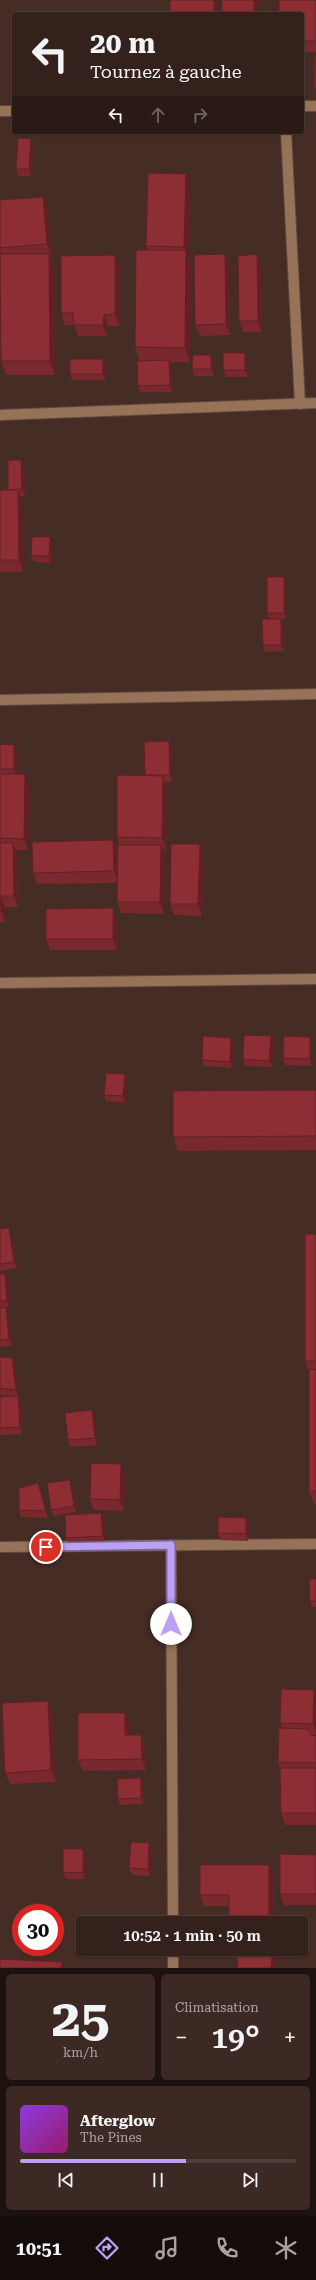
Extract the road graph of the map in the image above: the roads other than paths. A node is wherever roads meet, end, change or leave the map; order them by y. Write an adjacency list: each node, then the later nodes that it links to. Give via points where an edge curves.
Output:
1 (304, 106): 2 (street)
2 (316, 106)
3 (0, 111): 4 (street)
4 (12, 111)
5 (286, 134): 7 (street)
6 (316, 403): 7 (street)
7 (300, 404): 8 (street)
8 (0, 415)
9 (316, 694): 10 (street)
10 (0, 700)
11 (316, 979): 12 (street)
12 (0, 982)
13 (316, 1544): 14 (street)
14 (171, 1545): 15 (street); 16 (street)
15 (0, 1547)
16 (173, 1916)
17 (173, 1956): 18 (street)
18 (173, 1968)

